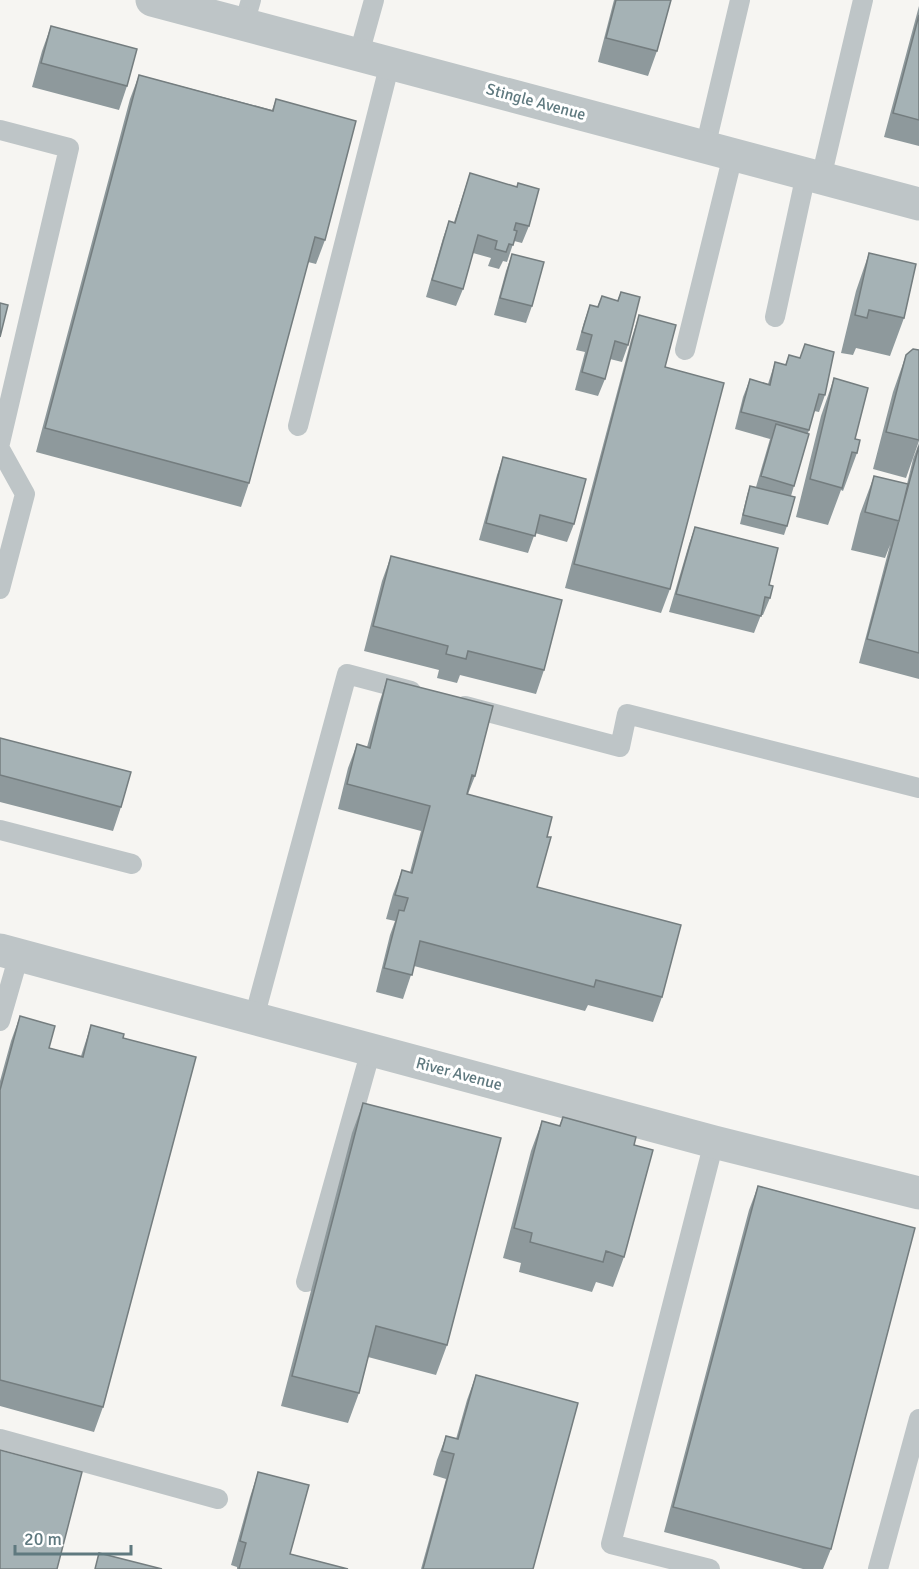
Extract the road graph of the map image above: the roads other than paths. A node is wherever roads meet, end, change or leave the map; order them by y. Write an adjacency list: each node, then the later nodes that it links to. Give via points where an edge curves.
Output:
1 (152, 0): 5 (street, Stingle Avenue)
2 (374, 0): 6 (lane)
3 (740, 0): 8 (lane)
4 (863, 0): 9 (lane)
5 (247, 12): 6 (street, Stingle Avenue)
6 (374, 58): 8 (street, Stingle Avenue); 14 (lane)
7 (0, 130): 13 (lane, via 69,148)
8 (719, 152): 9 (street, Stingle Avenue); 12 (lane)
9 (814, 176): 10 (street, Stingle Avenue); 11 (lane)
10 (919, 204)
11 (776, 317)
12 (685, 350)
13 (3, 418): 15 (lane)
14 (298, 426)
15 (0, 443)
16 (0, 449): 17 (lane, via 25,494)
17 (0, 588)
18 (426, 695): 24 (lane, via 347,674)
19 (449, 701): 20 (lane, via 620,747 627,714)
20 (919, 788)
21 (0, 830): 22 (lane)
22 (132, 864)
23 (10, 952): 24 (street, River Avenue); 25 (lane)
24 (254, 1018): 26 (street, River Avenue)
25 (0, 1021)
26 (371, 1050): 27 (street, River Avenue); 29 (lane)
27 (714, 1142): 28 (street, River Avenue); 33 (lane, via 610,1544)
28 (919, 1193)
29 (306, 1282)
30 (919, 1420): 34 (lane)
31 (0, 1439): 32 (lane)
32 (218, 1499)
33 (710, 1569)
34 (878, 1569)

